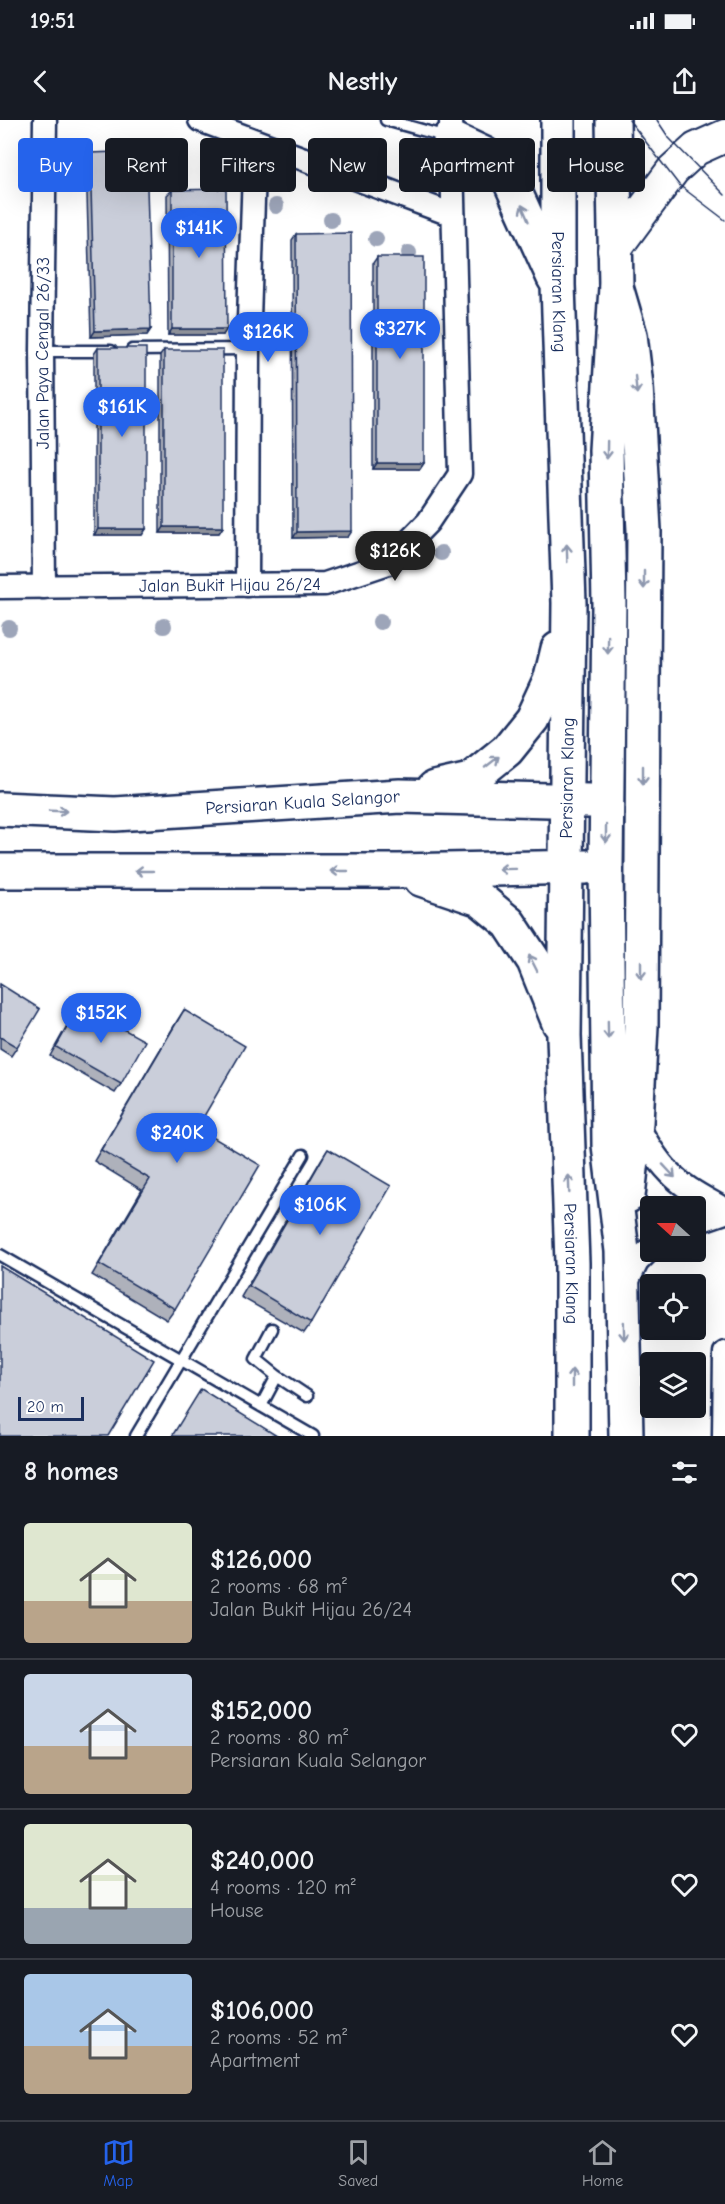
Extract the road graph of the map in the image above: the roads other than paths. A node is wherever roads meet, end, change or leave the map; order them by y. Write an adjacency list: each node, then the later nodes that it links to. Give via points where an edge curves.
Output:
1 (45, 120): 16 (street, Jalan Paya Cengal 26/33)
2 (200, 120): 8 (street)
3 (386, 120): 6 (lane)
4 (558, 120): 13 (main road, Persiaran Klang)
5 (613, 120): 12 (main road)
6 (451, 129): 11 (street, Jalan Bukit Hijau 26/24); 13 (main road, one-way to 6, via 510,181 484,154)
7 (725, 136): 12 (main road, via 696,149 672,170)
8 (247, 138)
9 (296, 156): 11 (street)
10 (253, 192): 15 (street)
11 (453, 215): 17 (street, Jalan Bukit Hijau 26/24, via 460,474 429,522 388,563 324,584)
12 (614, 250): 14 (main road)
13 (558, 285): 20 (main road, Persiaran Klang, one-way to 13)
14 (616, 287): 23 (main road, one-way to 23, via 606,450); 30 (main road, one-way to 30, via 630,335 636,386 644,530 641,1026)
15 (248, 350): 16 (lane); 17 (street)
16 (42, 351): 19 (street, Jalan Paya Cengal 26/33)
17 (247, 585): 19 (street, Jalan Bukit Hijau 26/24)
18 (0, 587): 19 (street, Jalan Bukit Hijau 26/24)
19 (45, 587)
20 (569, 603): 21 (main road, one-way to 20, via 470,780 507,750 532,719 552,678); 22 (main road, Persiaran Klang)
21 (400, 796): 22 (main road, Persiaran Kuala Selangor); 24 (main road, Persiaran Kuala Selangor, one-way to 21, via 115,814)
22 (567, 800): 23 (main road, Persiaran Kuala Selangor); 26 (main road, Persiaran Klang)
23 (606, 802): 25 (main road, one-way to 25)
24 (0, 809)
25 (606, 867): 26 (main road); 34 (main road, one-way to 34, via 609,1144)
26 (566, 868): 28 (main road, one-way to 28); 29 (main road, Persiaran Klang)
27 (0, 871): 28 (main road, one-way to 27)
28 (398, 871): 29 (main road, one-way to 28, via 534,961 509,922 480,899)
29 (564, 1036): 44 (main road, Persiaran Klang, one-way to 29, via 572,1263)
30 (636, 1123): 32 (street, one-way to 32, via 671,1175); 34 (main road)
31 (303, 1155): 38 (lane)
32 (725, 1211): 33 (street)
33 (706, 1218)
34 (637, 1250): 45 (main road, one-way to 45, via 623,1290)
35 (0, 1255): 38 (lane)
36 (272, 1329): 39 (lane, via 256,1359)
37 (725, 1353): 46 (street)
38 (181, 1360): 41 (lane); 42 (lane)
39 (277, 1376): 40 (lane); 41 (lane)
40 (308, 1396)
41 (261, 1406): 43 (lane)
42 (136, 1436)
43 (313, 1436)
44 (572, 1436)
45 (626, 1436)
46 (724, 1436)

